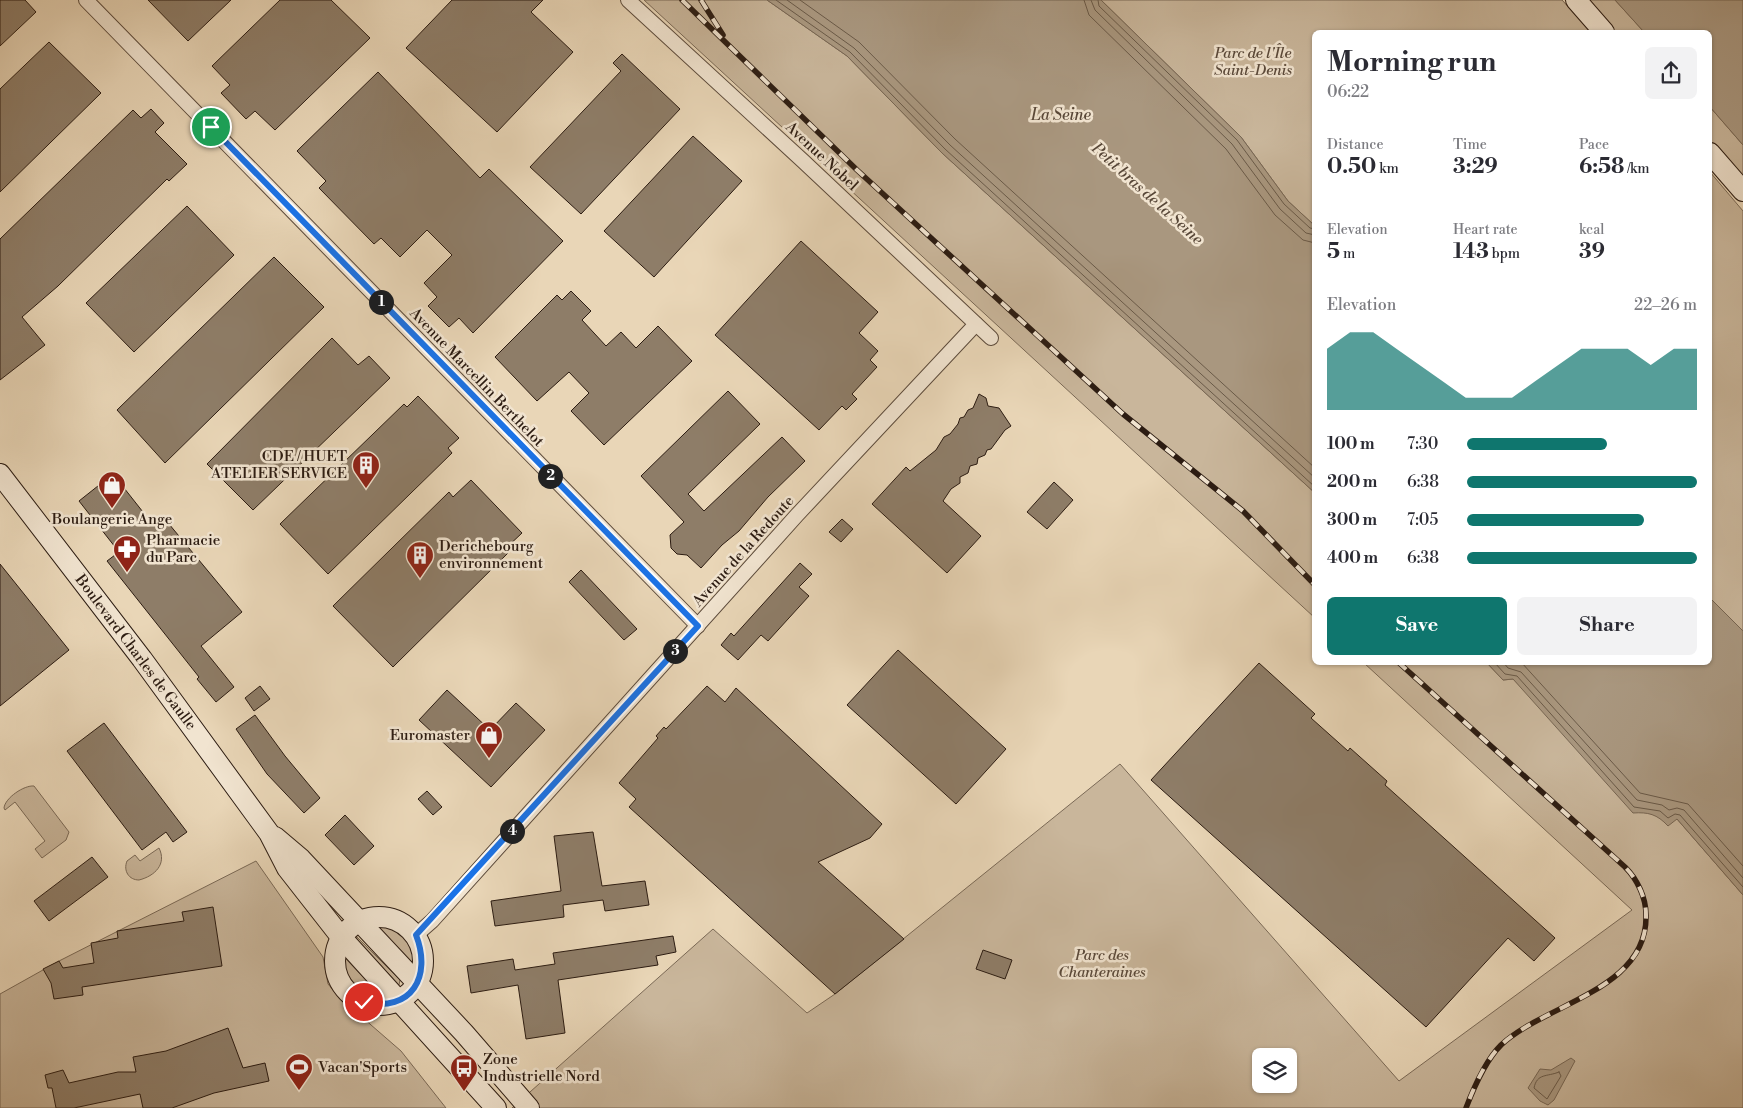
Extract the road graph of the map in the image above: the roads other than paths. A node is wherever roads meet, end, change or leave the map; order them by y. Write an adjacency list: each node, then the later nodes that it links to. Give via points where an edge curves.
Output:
1 (86, 0): 10 (street, Avenue Marcellin Berthelot)
2 (628, 0): 7 (street, Avenue Nobel)
3 (1576, 0): 4 (main road)
4 (1602, 30)
5 (1712, 155): 6 (main road)
6 (1743, 191)
7 (976, 324): 8 (street, Avenue Nobel); 10 (street, Avenue de la Redoute)
8 (991, 338)
9 (2, 479): 11 (main road, Boulevard Charles de Gaulle, via 142,659)
10 (698, 626): 13 (street, Avenue de la Redoute)
11 (269, 833): 12 (main road, Boulevard Charles de Gaulle, via 301,859); 14 (main road, Boulevard Charles de Gaulle, via 287,868)
12 (357, 921): 13 (main road, via 384,916 398,920); 14 (main road); 15 (main road, Boulevard Charles de Gaulle)
13 (416, 935): 15 (main road, via 423,964)
14 (341, 937): 16 (main road, Boulevard Charles de Gaulle); 16 (main road, via 335,958 344,988 371,1004)
15 (418, 983): 16 (main road); 18 (main road, Boulevard Charles de Gaulle)
16 (400, 1000): 17 (main road, Boulevard Charles de Gaulle)
17 (496, 1108)
18 (529, 1108)

